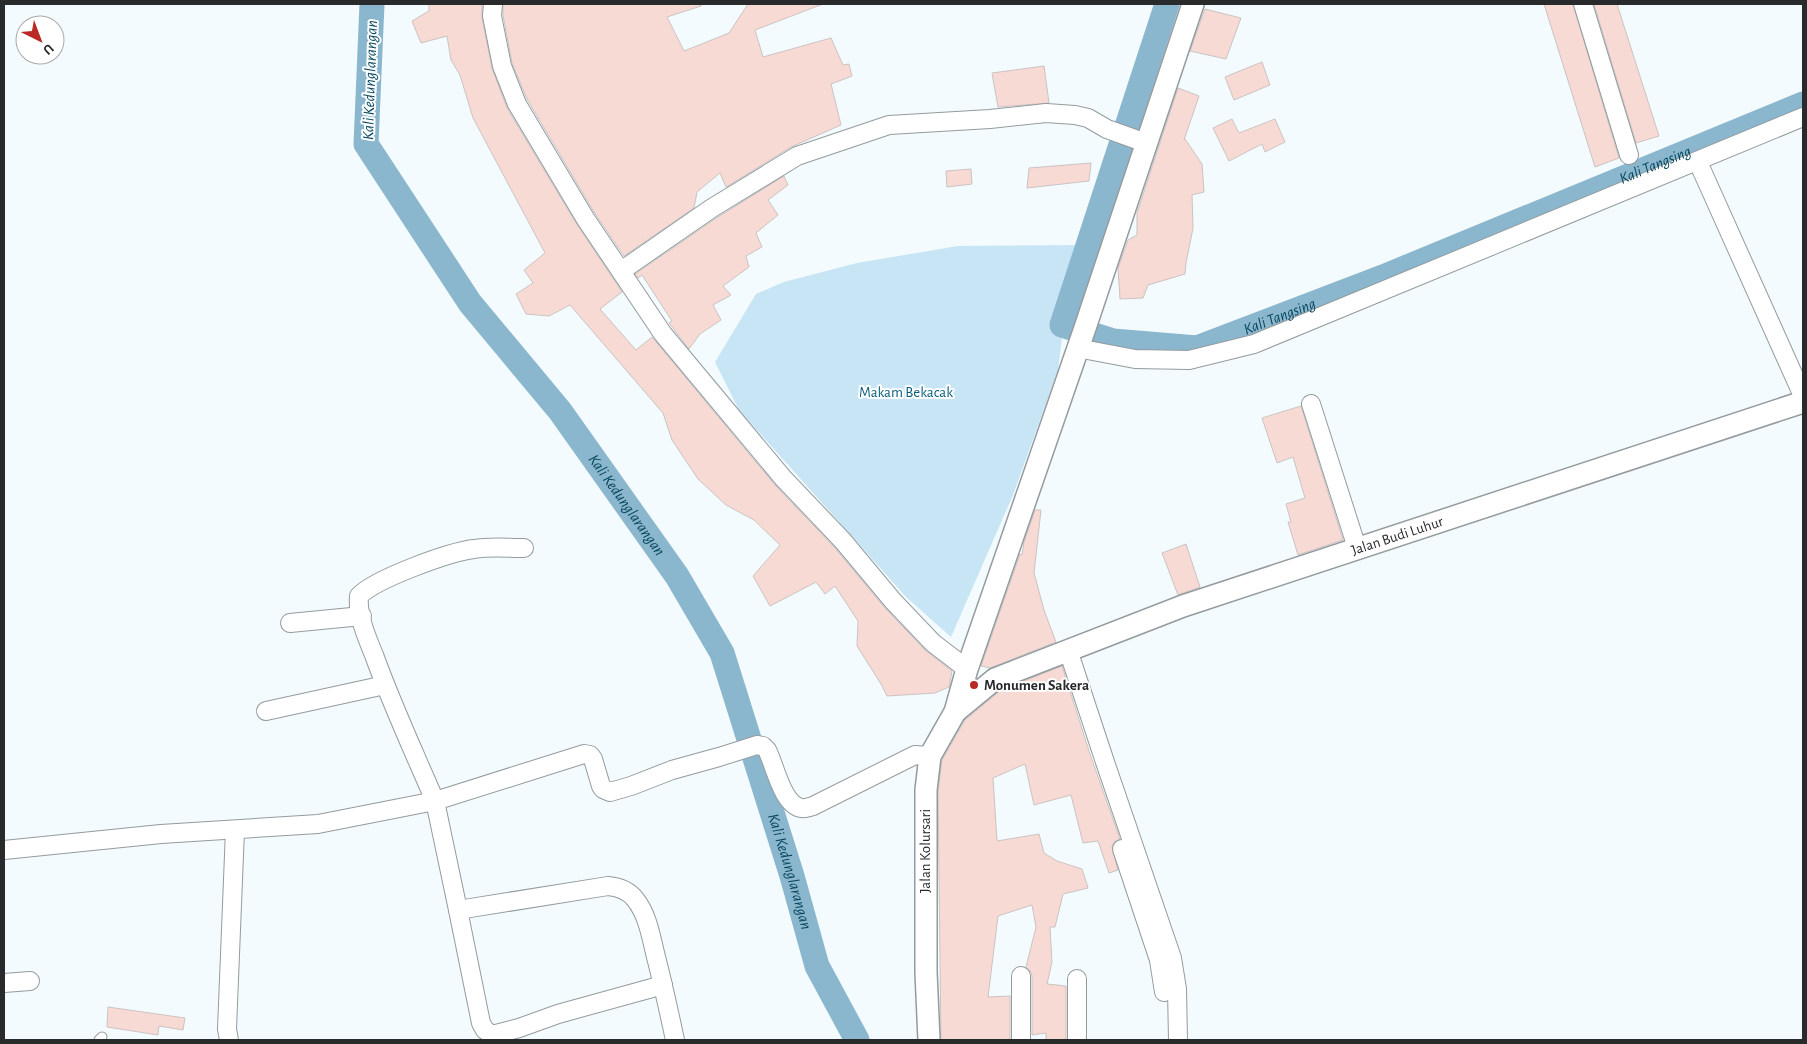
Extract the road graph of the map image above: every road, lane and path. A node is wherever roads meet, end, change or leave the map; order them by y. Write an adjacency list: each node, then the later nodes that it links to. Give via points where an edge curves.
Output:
1 (493, 4): 8 (street, via 492,16 502,66 517,104 585,218)
2 (1193, 4): 5 (street, Jalan Kolursari)
3 (1583, 4): 6 (street)
4 (1803, 117): 7 (street)
5 (1140, 142): 8 (street, via 1088,118 1046,113 889,125 797,156 712,208); 9 (street, Jalan Kolursari)
6 (1629, 155)
7 (1698, 162): 9 (street, via 1254,344 1189,360 1135,359); 10 (street)
8 (621, 271): 18 (street, via 663,334 783,478 933,643)
9 (1080, 340): 18 (street, Jalan Kolursari)
10 (1803, 396)
11 (1803, 402): 14 (street, Jalan Budi Luhur)
12 (1311, 404): 14 (street)
13 (524, 548): 15 (street, via 474,549 432,560 363,592 358,604)
14 (1357, 548): 17 (street, Jalan Budi Luhur, via 1183,606)
15 (362, 616): 16 (street); 20 (street)
16 (290, 623)
17 (1068, 650): 19 (street, Jalan Budi Luhur); 29 (street)
18 (967, 669): 19 (street); 22 (street, Jalan Kolursari)
19 (995, 679): 22 (street, Jalan Budi Luhur)
20 (385, 685): 21 (street); 24 (street)
21 (266, 711)
22 (955, 712): 23 (street, Jalan Kolursari)
23 (930, 756): 24 (street, via 916,755 813,806 802,808 796,806 781,787 767,750 757,745 610,792 601,786 593,758 584,754); 38 (street, Jalan Kolursari, via 925,823)
24 (436, 800): 25 (street, via 318,824); 28 (street)
25 (235, 830): 26 (street, via 170,833); 36 (street)
26 (4, 850)
27 (1122, 850): 29 (street)
28 (458, 910): 34 (street, via 619,886 635,899 647,920); 34 (street, via 480,1023 492,1035)
29 (1154, 924): 35 (street); 41 (street, via 1172,958 1177,989)
30 (1021, 976): 39 (street)
31 (1077, 979): 40 (street)
32 (30, 981): 33 (street)
33 (4, 983)
34 (663, 985): 37 (street)
35 (1164, 992)
36 (228, 1040)
37 (674, 1040)
38 (929, 1040)
39 (1021, 1040)
40 (1077, 1040)
41 (1178, 1040)

